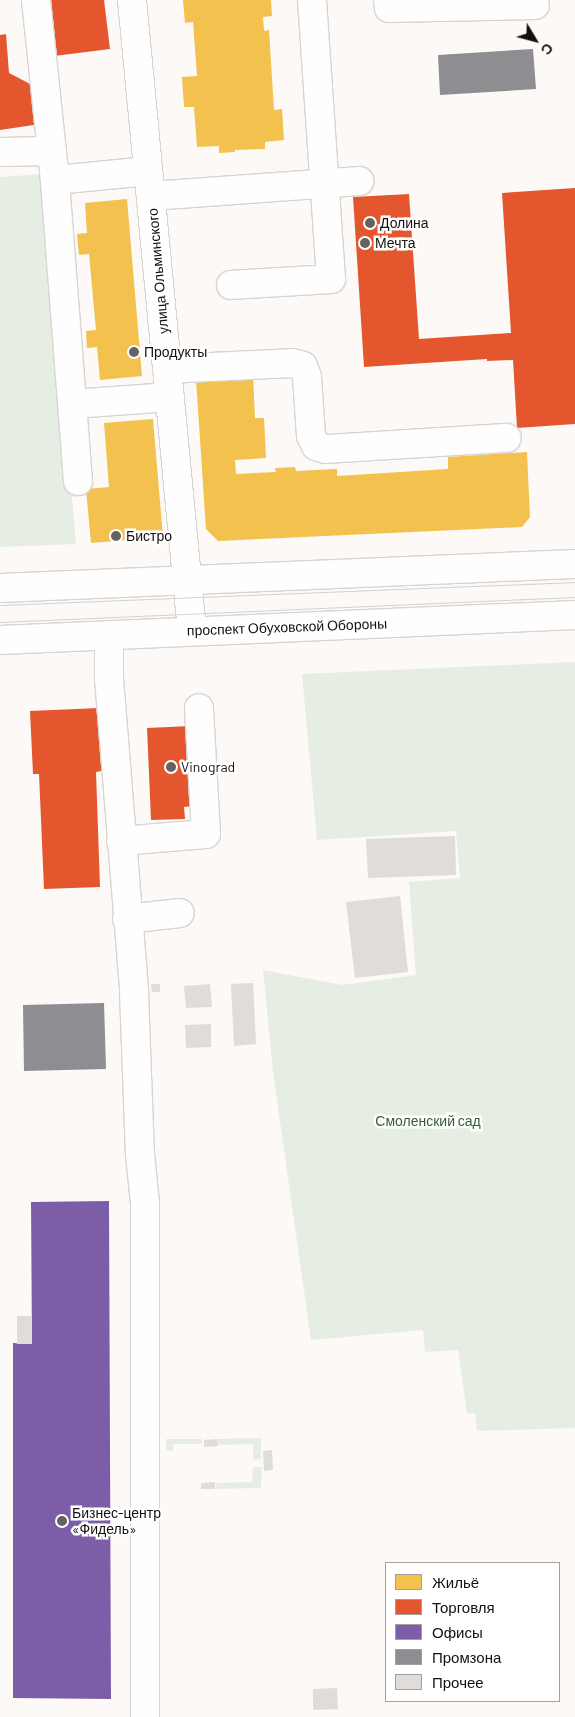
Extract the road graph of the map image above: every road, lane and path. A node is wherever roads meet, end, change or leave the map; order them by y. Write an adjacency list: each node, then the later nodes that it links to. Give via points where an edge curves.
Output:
1 (36, 0): 6 (main road)
2 (132, 0): 10 (main road, улица Ольминского)
3 (312, 0): 11 (main road)
4 (391, 3): 5 (main road)
5 (535, 5)
6 (52, 151): 7 (main road); 8 (main road)
7 (0, 152)
8 (54, 180): 10 (main road); 15 (main road)
9 (359, 181): 11 (main road)
10 (149, 184): 11 (main road); 13 (main road, улица Ольминского)
11 (324, 184): 12 (main road, via 330,279)
12 (231, 285)
13 (167, 369): 14 (main road, улица Ольминского); 16 (main road, via 292,363 302,366 307,376 311,436 316,446 326,449)
14 (170, 397): 15 (main road); 19 (main road, улица Ольминского)
15 (74, 404): 17 (main road)
16 (507, 438)
17 (78, 481)
18 (575, 564): 19 (main road)
19 (187, 580): 20 (main road); 22 (main road, улица Ольминского)
20 (0, 588)
21 (575, 615): 22 (main road, проспект Обуховской Обороны)
22 (192, 631): 23 (main road, проспект Обуховской Обороны)
23 (109, 635): 24 (main road, проспект Обуховской Обороны); 26 (main road)
24 (0, 640)
25 (199, 708): 26 (main road, via 206,834)
26 (121, 840): 28 (main road)
27 (180, 914): 28 (main road)
28 (127, 919): 29 (main road, via 145,1203)
29 (145, 1717)

